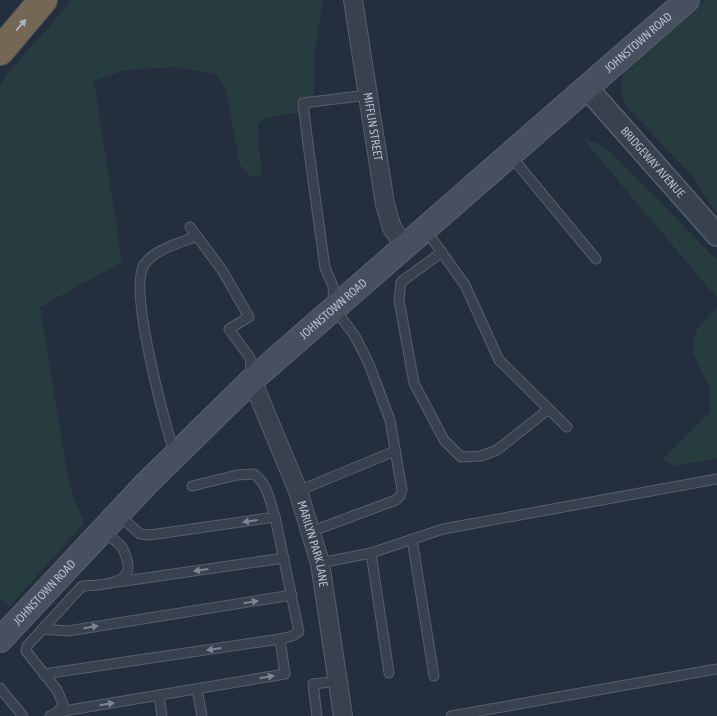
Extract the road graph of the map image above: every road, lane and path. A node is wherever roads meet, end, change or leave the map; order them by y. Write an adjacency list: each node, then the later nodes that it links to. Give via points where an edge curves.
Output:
1 (43, 0): 4 (highway, one-way to 1)
2 (353, 0): 6 (street, MIFFLIN STREET)
3 (687, 0): 5 (main road, JOHNSTOWN ROAD)
4 (0, 51)
5 (586, 88): 7 (main road, JOHNSTOWN ROAD); 10 (street, BRIDGEWAY AVENUE)
6 (368, 95): 12 (street, MIFFLIN STREET, via 385,204 392,228); 16 (lane, via 303,103 325,268 334,286)
7 (510, 155): 9 (main road, JOHNSTOWN ROAD); 14 (lane)
8 (190, 227): 11 (lane)
9 (425, 229): 12 (main road, JOHNSTOWN ROAD); 13 (lane)
10 (717, 235)
11 (198, 236): 17 (lane, via 249,317 229,329 250,358); 21 (lane, via 152,257 141,275 140,291 153,375)
12 (405, 246): 15 (main road, JOHNSTOWN ROAD)
13 (442, 252): 15 (lane); 18 (lane, via 465,285 499,360)
14 (596, 259)
15 (393, 273): 16 (main road, JOHNSTOWN ROAD); 18 (lane, via 414,384 444,440 460,457 481,456 497,450)
16 (334, 308): 17 (main road, JOHNSTOWN ROAD); 20 (lane, via 355,336 369,364 390,420)
17 (252, 380): 21 (main road, JOHNSTOWN ROAD); 24 (street, MARILYN PARK LANE)
18 (549, 409): 19 (lane)
19 (567, 427)
20 (395, 451): 24 (lane); 27 (lane, via 402,490 396,500)
21 (175, 456): 26 (main road, JOHNSTOWN ROAD)
22 (717, 479): 28 (lane, via 443,529)
23 (192, 486): 25 (lane, via 254,474 266,488)
24 (298, 490): 27 (street, MARILYN PARK LANE)
25 (275, 517): 26 (lane, one-way to 26, via 150,535); 30 (lane)
26 (110, 522): 32 (lane, via 128,563 123,579); 36 (main road, JOHNSTOWN ROAD)
27 (310, 532): 31 (street, MARILYN PARK LANE)
28 (412, 539): 29 (lane); 40 (lane)
29 (371, 553): 31 (lane); 38 (lane)
30 (284, 558): 32 (lane, one-way to 32); 33 (lane)
31 (320, 564): 41 (street, MARILYN PARK LANE)
32 (111, 583): 34 (lane, via 82,586)
33 (292, 595): 34 (lane, one-way to 33, via 68,630); 35 (lane, via 299,632)
34 (42, 629): 39 (lane, via 26,651)
35 (280, 639): 39 (lane, one-way to 39); 43 (lane, one-way to 35, via 285,674)
36 (0, 640)
37 (717, 669): 52 (lane)
38 (389, 673)
39 (44, 674): 46 (lane, via 63,704)
40 (434, 676)
41 (339, 681): 50 (lane, via 313,684); 51 (street, MARILYN PARK LANE)
42 (0, 688): 47 (lane)
43 (197, 688): 44 (lane); 49 (lane)
44 (159, 695): 45 (lane, one-way to 44); 48 (lane)
45 (81, 712): 46 (lane)
46 (54, 714)
47 (23, 716)
48 (162, 716)
49 (202, 716)
50 (317, 716)
51 (343, 716)
52 (451, 716)

